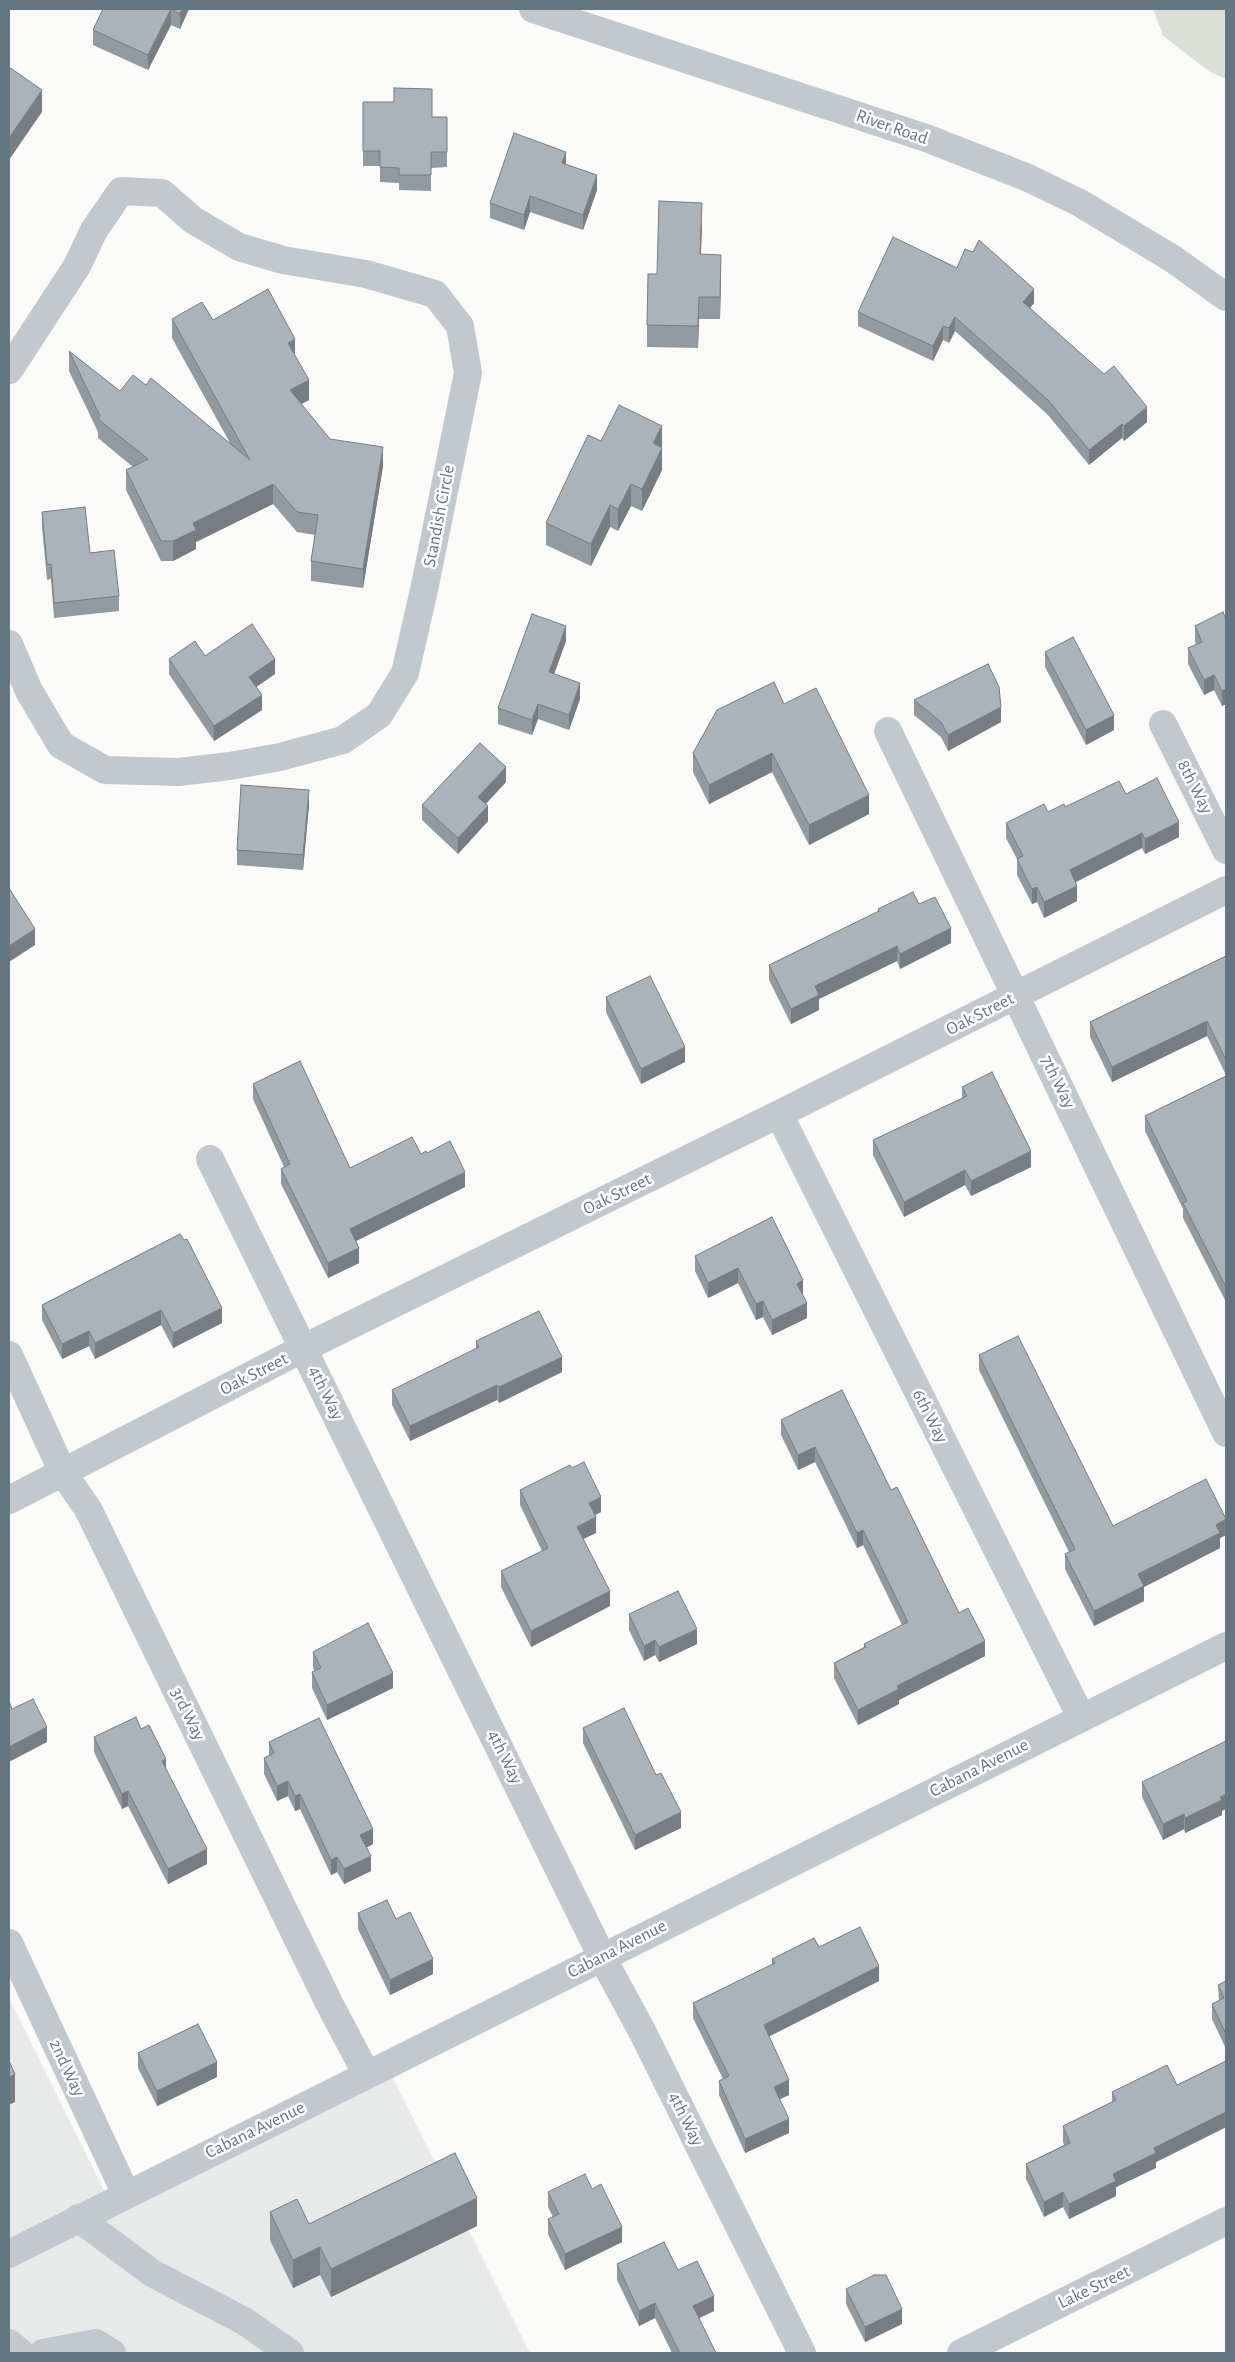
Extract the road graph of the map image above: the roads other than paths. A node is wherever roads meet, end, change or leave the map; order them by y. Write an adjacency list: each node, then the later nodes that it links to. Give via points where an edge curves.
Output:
1 (533, 9): 2 (street, River Road)
2 (566, 14): 3 (street, River Road, via 926,138 1026,177 1097,213 1173,259)
3 (1226, 297)
4 (9, 370): 5 (street, Standish Circle, via 121,191 162,193 193,220 239,247 283,260 366,274 435,294 460,326 468,373 405,673 379,715 343,740 230,766 178,772 105,770 61,745 29,691)
5 (9, 644)
6 (1163, 724): 8 (street, 8th Way)
7 (888, 731): 10 (street, 7th Way)
8 (1226, 850)
9 (1226, 890): 10 (street, Oak Street)
10 (1014, 997): 11 (street, Oak Street); 15 (street, 7th Way)
11 (779, 1114): 13 (street, Oak Street); 19 (street, 6th Way)
12 (210, 1159): 13 (street, 4th Way)
13 (304, 1348): 16 (street, Oak Street); 21 (street, 4th Way)
14 (9, 1355): 16 (street, 3rd Way)
15 (1226, 1433)
16 (63, 1473): 17 (street, Oak Street); 22 (street, 3rd Way, via 88,1509)
17 (9, 1500)
18 (1226, 1646): 19 (street, Cabana Avenue)
19 (1082, 1717): 21 (street, Cabana Avenue)
20 (9, 1943): 23 (street, 2nd Way)
21 (602, 1957): 22 (street, Cabana Avenue); 32 (street, 4th Way, via 644,2033)
22 (367, 2075): 23 (street, Cabana Avenue)
23 (126, 2194): 24 (street, Cabana Avenue)
24 (78, 2218): 26 (street, Cabana Avenue); 31 (street, via 152,2273 244,2321)
25 (1226, 2221): 33 (street, Lake Street)
26 (9, 2254)
27 (9, 2343): 28 (street)
28 (21, 2353)
29 (43, 2353): 30 (street, via 96,2343)
30 (112, 2353)
31 (290, 2353)
32 (802, 2353)
33 (961, 2353)

